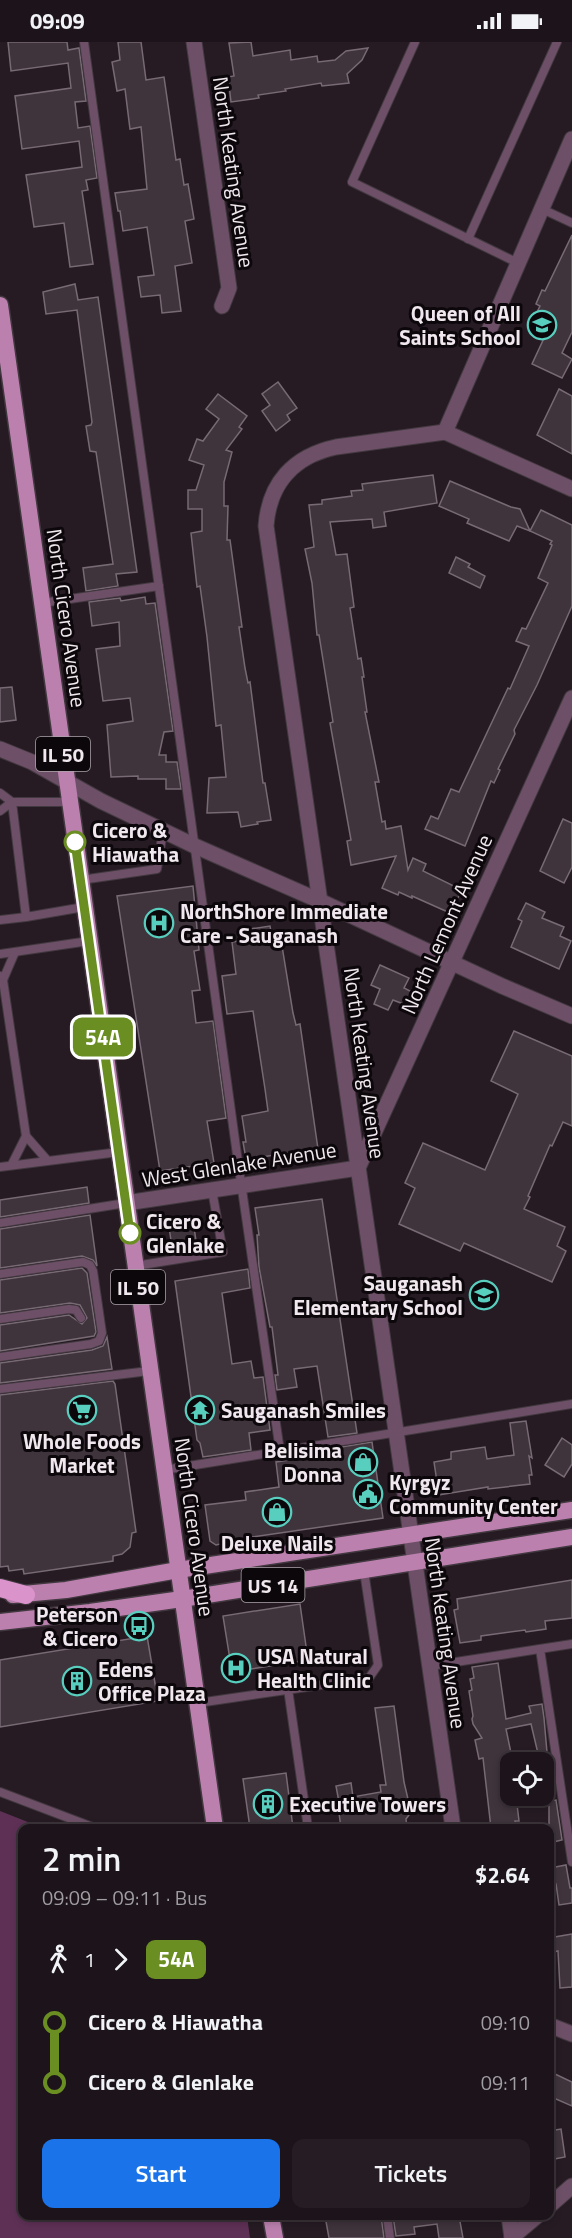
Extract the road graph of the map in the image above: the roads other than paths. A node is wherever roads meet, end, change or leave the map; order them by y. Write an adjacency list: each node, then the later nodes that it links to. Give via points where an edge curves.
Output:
1 (84, 42): 14 (lane)
2 (194, 42): 11 (street, North Keating Avenue, via 229,288)
3 (416, 42): 8 (lane, via 352,182)
4 (557, 42): 8 (lane)
5 (572, 139): 6 (street)
6 (542, 209): 7 (lane); 9 (street)
7 (572, 223)
8 (468, 238): 9 (lane)
9 (518, 263): 12 (street)
10 (0, 305): 15 (main road, North Cicero Avenue / IL 50)
11 (222, 306)
12 (445, 432): 13 (street); 26 (street, North Keating Avenue, via 322,450 292,467 272,494 267,510 266,526)
13 (572, 489)
14 (159, 586): 15 (lane); 24 (lane)
15 (42, 603): 18 (main road, North Cicero Avenue / IL 50)
16 (572, 698): 33 (street, North Lemont Avenue)
17 (0, 748): 18 (street)
18 (67, 781): 21 (main road, North Cicero Avenue / IL 50); 23 (street)
19 (0, 793): 20 (lane)
20 (12, 802): 21 (lane); 22 (lane); 28 (lane)
21 (70, 802): 25 (main road, North Cicero Avenue / IL 50)
22 (0, 811)
23 (163, 831): 24 (street); 25 (lane, via 157,869)
24 (195, 846): 26 (street); 42 (lane)
25 (81, 880): 27 (main road, North Cicero Avenue / IL 50)
26 (320, 901): 33 (street); 41 (street, North Keating Avenue)
27 (84, 907): 28 (lane); 30 (main road, North Cicero Avenue / IL 50)
28 (26, 916): 29 (lane)
29 (0, 920)
30 (89, 941): 31 (lane); 37 (main road, North Cicero Avenue / IL 50)
31 (15, 952): 32 (lane); 34 (lane)
32 (0, 954)
33 (452, 962): 35 (street); 41 (street, North Lemont Avenue)
34 (1, 978): 36 (lane)
35 (572, 1016)
36 (26, 1136): 38 (lane); 39 (lane)
37 (119, 1152): 38 (lane); 44 (main road, North Cicero Avenue / IL 50)
38 (48, 1160): 39 (lane)
39 (12, 1164): 40 (lane)
40 (0, 1167)
41 (358, 1168): 42 (street, West Glenlake Avenue); 54 (street, North Keating Avenue)
42 (242, 1185): 43 (street, West Glenlake Avenue); 55 (lane)
43 (212, 1190): 44 (street, West Glenlake Avenue); 46 (lane, via 223,1252)
44 (126, 1203): 45 (lane); 46 (main road, North Cicero Avenue / IL 50)
45 (0, 1223)
46 (135, 1266): 51 (main road, North Cicero Avenue / IL 50)
47 (0, 1274): 50 (lane, via 83,1262 90,1266 102,1333 99,1341 91,1344)
48 (81, 1318): 49 (lane, via 76,1310 69,1310)
49 (0, 1319)
50 (0, 1357)
51 (149, 1371): 52 (lane); 56 (main road, North Cicero Avenue / IL 50)
52 (0, 1389)
53 (572, 1404): 54 (lane)
54 (396, 1432): 55 (lane); 58 (street, North Keating Avenue)
55 (280, 1451): 56 (lane)
56 (164, 1470): 61 (main road, North Cicero Avenue / IL 50)
57 (572, 1510): 58 (main road, US 14)
58 (411, 1535): 60 (street, North Keating Avenue); 61 (main road, US 14)
59 (572, 1537): 60 (main road, US 14)
60 (415, 1563): 62 (main road, US 14); 70 (street, North Keating Avenue)
61 (178, 1570): 65 (main road, US 14); 66 (main road, North Cicero Avenue / IL 50)
62 (364, 1571): 66 (main road, US 14); 71 (lane, via 378,1665 369,1678)
63 (0, 1588): 65 (highway)
64 (0, 1595): 65 (main road, US 14)
65 (26, 1595)
66 (183, 1599): 67 (main road, US 14); 72 (main road, North Cicero Avenue / IL 50)
67 (0, 1622)
68 (572, 1644): 69 (lane)
69 (540, 1649): 70 (lane); 78 (lane)
70 (430, 1666): 77 (street, North Keating Avenue)
71 (288, 1689): 72 (lane); 76 (lane)
72 (198, 1703): 75 (main road, North Cicero Avenue / IL 50)
73 (0, 1792): 74 (lane)
74 (84, 1824)
75 (214, 1824)
76 (307, 1824)
77 (452, 1824)
78 (572, 1863)
79 (554, 2027): 80 (street)
80 (572, 2034)
81 (572, 2186): 82 (street)
82 (554, 2202)
83 (273, 2220): 87 (main road)
84 (388, 2220): 88 (lane)
85 (509, 2220): 89 (street)
86 (532, 2220): 89 (street)
87 (275, 2238)
88 (390, 2238)
89 (512, 2238)

